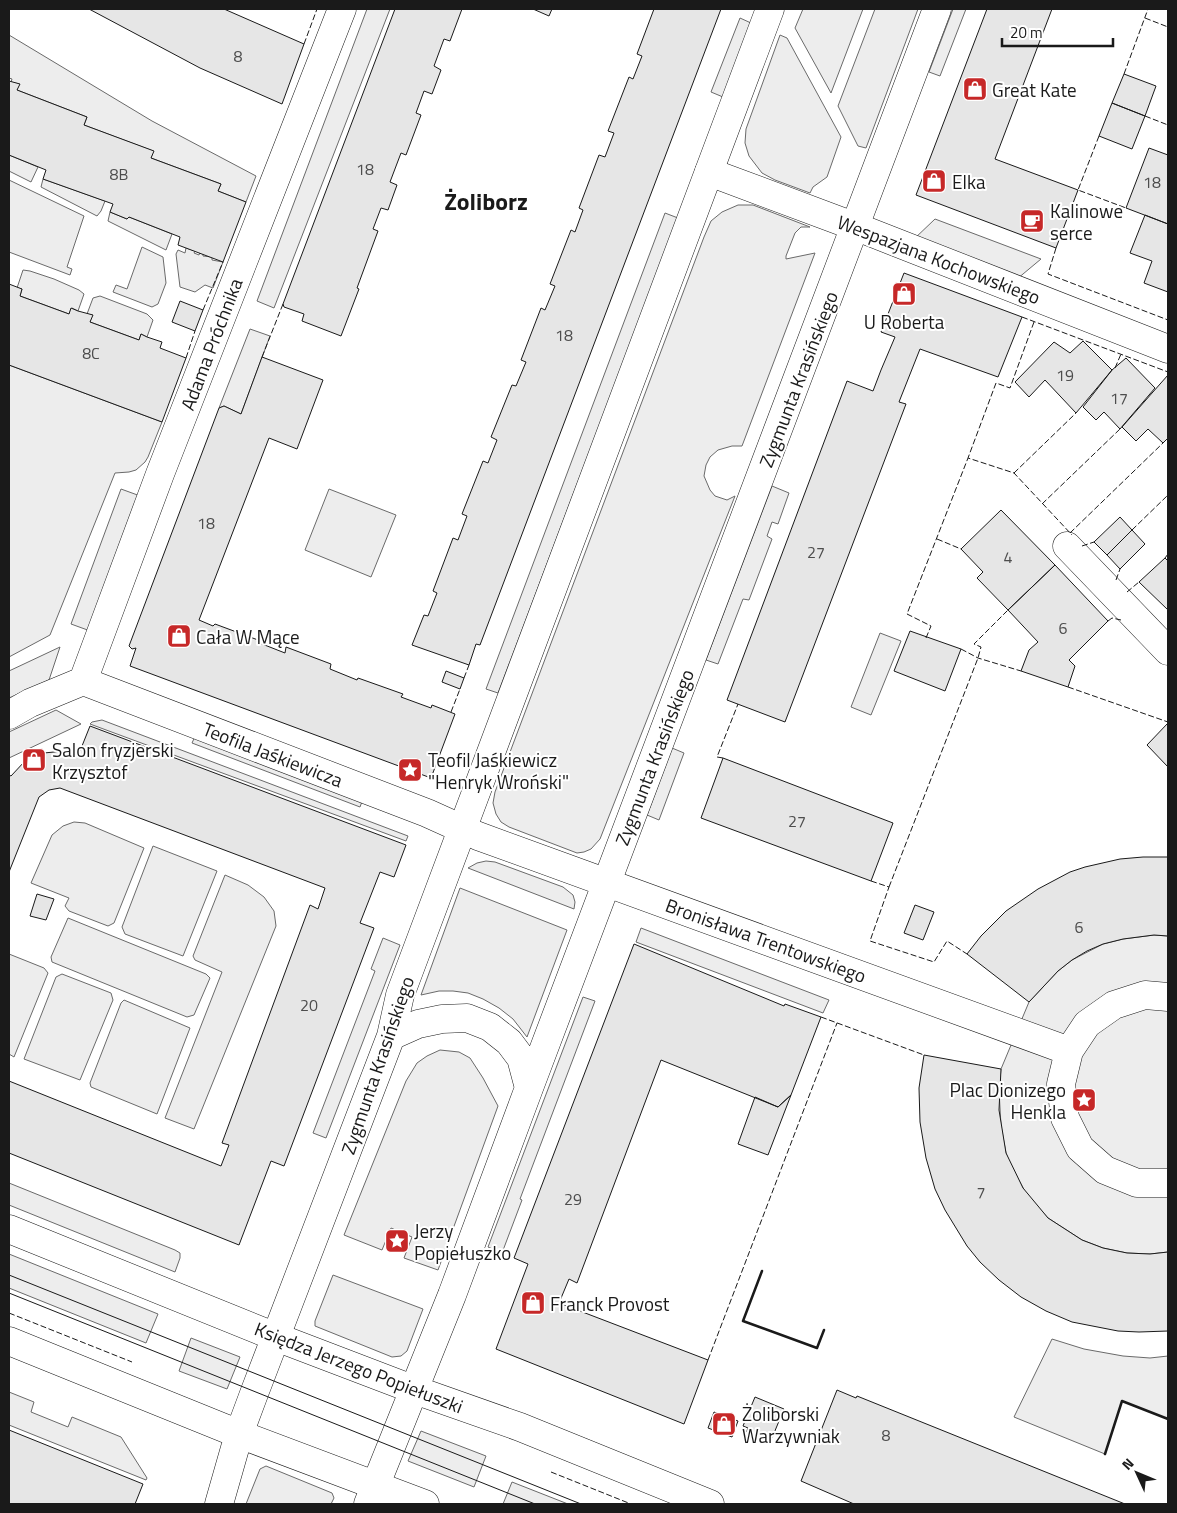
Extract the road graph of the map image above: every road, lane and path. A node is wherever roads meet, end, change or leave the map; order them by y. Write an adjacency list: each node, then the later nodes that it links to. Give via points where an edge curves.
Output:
1 (342, 9): 9 (street, Adama Próchnika, via 160,474)
2 (770, 9): 4 (street, Zygmunta Krasińskiego)
3 (937, 9): 5 (street, Zygmunta Krasińskiego)
4 (709, 172): 5 (street, Wespazjana Kochowskiego); 11 (street, Zygmunta Krasińskiego)
5 (855, 227): 6 (street, Wespazjana Kochowskiego); 12 (street, Zygmunta Krasińskiego)
6 (1168, 348)
7 (1067, 546): 8 (street)
8 (1168, 651)
9 (83, 681): 10 (street); 11 (street, Teofila Jaśkiewicza)
10 (9, 715)
11 (462, 829): 12 (street, Bronisława Trentowskiego); 14 (street, Zygmunta Krasińskiego, via 400,995)
12 (606, 883): 15 (street, Bronisława Trentowskiego); 16 (street, Zygmunta Krasińskiego)
13 (1168, 997): 15 (street, via 1145,995 1114,1004 1087,1024)
14 (391, 1036): 16 (street, via 418,1024 442,1019 467,1018 475,1021 490,1027 522,1058); 19 (street, Zygmunta Krasińskiego)
15 (1069, 1051): 17 (street, via 1060,1084 1065,1118 1080,1148 1105,1170 1137,1183)
16 (528, 1088): 21 (street, Zygmunta Krasińskiego)
17 (1168, 1183)
18 (9, 1229): 19 (street, Księdza Jerzego Popiełuszki)
19 (276, 1337): 21 (street, Księdza Jerzego Popiełuszki); 22 (street, Zygmunta Krasińskiego)
20 (9, 1341): 22 (street)
21 (415, 1390): 23 (street, Zygmunta Krasińskiego); 26 (street, Księdza Jerzego Popiełuszki, via 520,1427)
22 (239, 1434): 23 (street); 24 (street, Zygmunta Krasińskiego)
23 (372, 1495): 25 (street)
24 (219, 1504)
25 (425, 1504)
26 (710, 1504)

